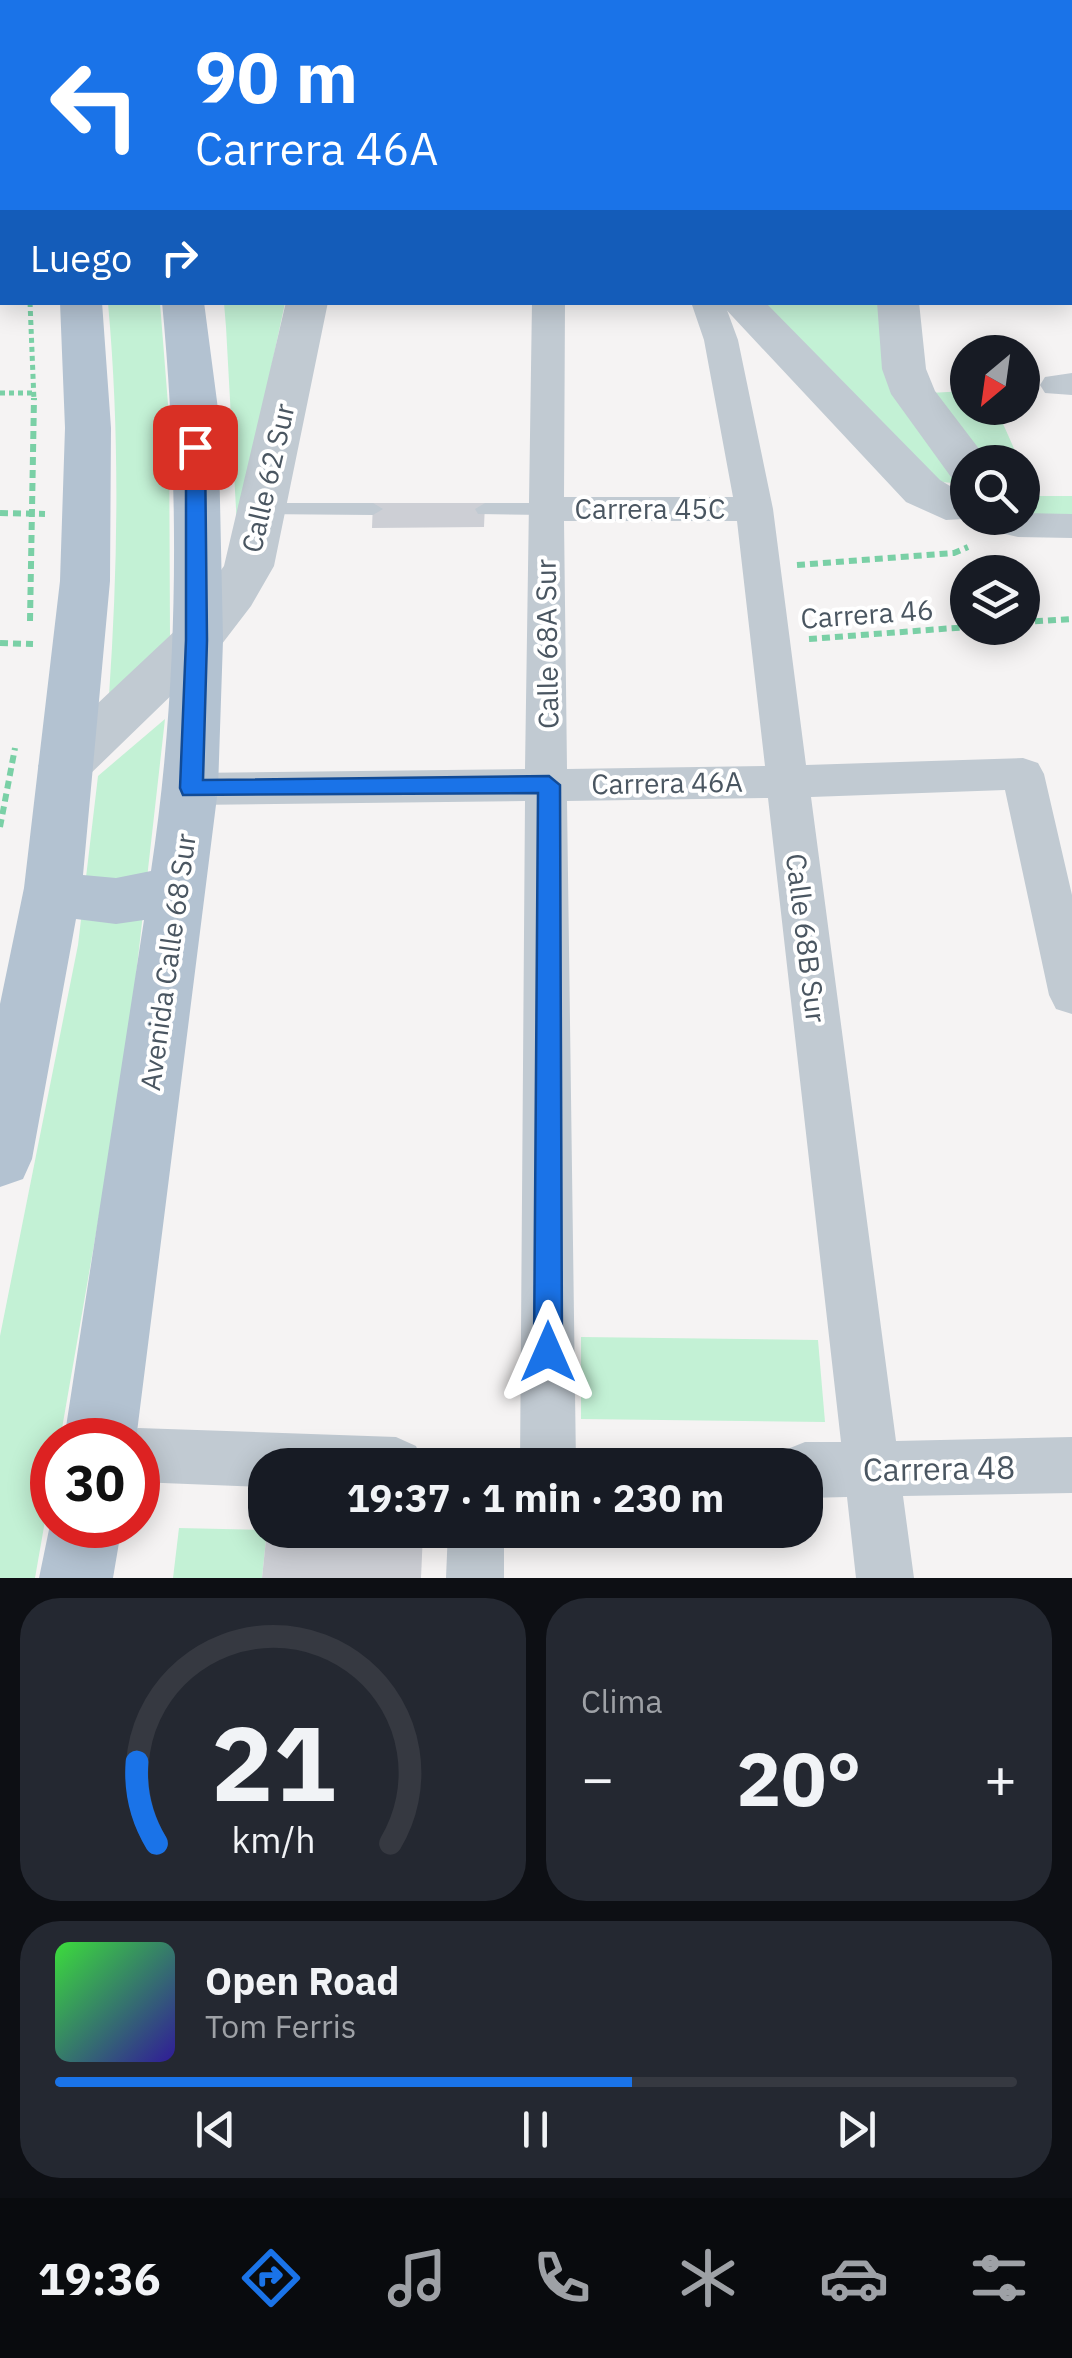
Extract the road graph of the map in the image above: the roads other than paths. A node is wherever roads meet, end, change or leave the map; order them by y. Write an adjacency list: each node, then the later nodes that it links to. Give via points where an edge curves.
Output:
1 (81, 305): 18 (main road, via 88,428 85,581)
2 (184, 305): 17 (main road, Avenida Calle 68 Sur, via 195,409)
3 (306, 305): 12 (street, Calle 62 Sur)
4 (549, 305): 11 (street, Calle 68A Sur)
5 (708, 305): 14 (street, Calle 68B Sur, via 722,340)
6 (743, 305): 9 (street, via 923,491)
7 (898, 305): 8 (street, via 904,369)
8 (950, 455)
9 (950, 504)
10 (485, 508): 11 (lane)
11 (546, 508): 14 (street, Carrera 45C); 20 (street, Calle 68A Sur)
12 (264, 509): 13 (lane); 17 (street, Calle 62 Sur, via 248,566)
13 (373, 509)
14 (754, 509): 19 (street, Calle 68B Sur)
15 (1040, 519): 16 (street)
16 (1072, 526)
17 (197, 640): 18 (street, Calle 62 Sur); 21 (main road, Avenida Calle 68 Sur)
18 (66, 766): 23 (main road)
19 (787, 782): 20 (street, Carrera 46A); 24 (street, Carrera 46A, via 1023,774); 32 (street, Calle 68B Sur)
20 (549, 785): 21 (street, Carrera 46A); 27 (street, Calle 68A Sur)
21 (192, 788): 22 (main road, Avenida Calle 68 Sur)
22 (179, 884): 23 (main road, via 114,904); 26 (main road, Avenida Calle 68 Sur)
23 (53, 888): 25 (main road)
24 (1072, 995)
25 (0, 1159)
26 (103, 1418)
27 (548, 1448)
28 (160, 1456): 29 (street)
29 (248, 1459)
30 (1072, 1465): 32 (street, Carrera 48)
31 (823, 1470): 32 (street, Carrera 48)
32 (874, 1471): 37 (street, Calle 68B Sur)
33 (81, 1548): 35 (main road)
34 (476, 1548): 36 (street)
35 (76, 1578)
36 (475, 1578)
37 (884, 1578)

